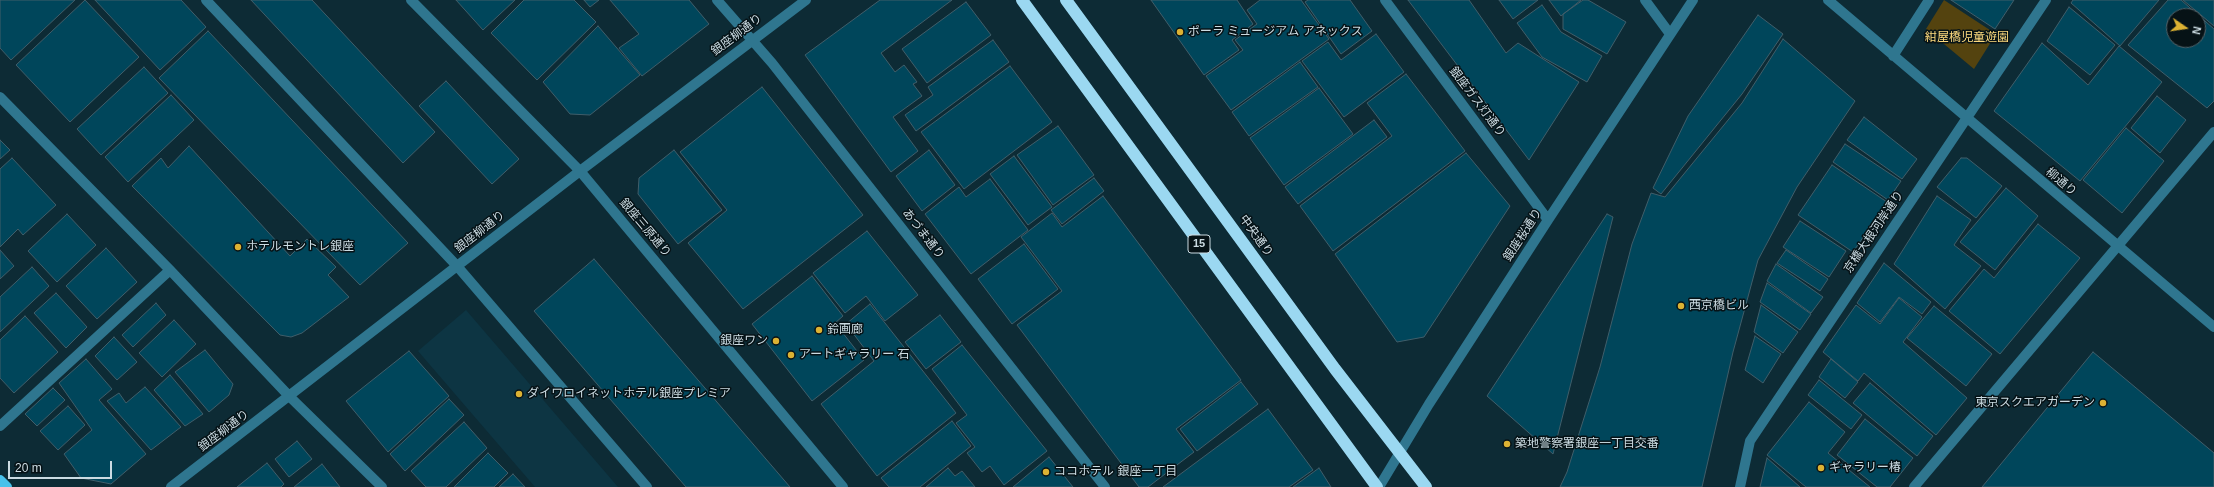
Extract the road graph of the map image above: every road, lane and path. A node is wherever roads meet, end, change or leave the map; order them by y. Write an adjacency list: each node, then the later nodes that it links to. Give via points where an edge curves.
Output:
1 (206, 0): 22 (street)
2 (411, 0): 19 (street, 銀座三原通り)
3 (717, 0): 14 (street, あづま通り)
4 (806, 0): 14 (street, 銀座柳通り)
5 (1022, 0): 35 (highway, 15)
6 (1066, 0): 27 (highway, 中央通り)
7 (1385, 0): 20 (street, 銀座ガス灯通り)
8 (1645, 0): 13 (street)
9 (1694, 0): 13 (street, 銀座桜通り)
10 (1828, 0): 15 (street, 柳通り)
11 (1929, 0): 15 (street)
12 (2046, 0): 17 (street, 京橋大根河岸通り)
13 (1670, 34): 20 (street, 銀座桜通り)
14 (752, 40): 19 (street, 銀座柳通り); 34 (street, あづま通り)
15 (1893, 56): 17 (street, 柳通り)
16 (0, 97): 23 (street)
17 (1966, 118): 21 (street, 柳通り); 37 (street, 京橋大根河岸通り, via 1750,441)
18 (2214, 132): 21 (street)
19 (580, 171): 22 (street, 銀座柳通り); 33 (street, 銀座三原通り)
20 (1548, 220): 27 (street, 銀座桜通り)
21 (2118, 248): 24 (street, 柳通り); 38 (street)
22 (457, 266): 25 (street, 銀座柳通り); 32 (street)
23 (170, 270): 25 (street); 26 (street)
24 (2214, 327)
25 (290, 397): 30 (street, 銀座柳通り); 31 (street)
26 (0, 426)
27 (1399, 454): 35 (street, 銀座桜通り); 36 (highway, 中央通り)
28 (0, 480): 29 (main road)
29 (6, 487)
30 (171, 487)
31 (382, 487)
32 (647, 487)
33 (843, 487)
34 (1105, 487)
35 (1378, 487)
36 (1426, 487)
37 (1740, 487)
38 (1914, 487)

